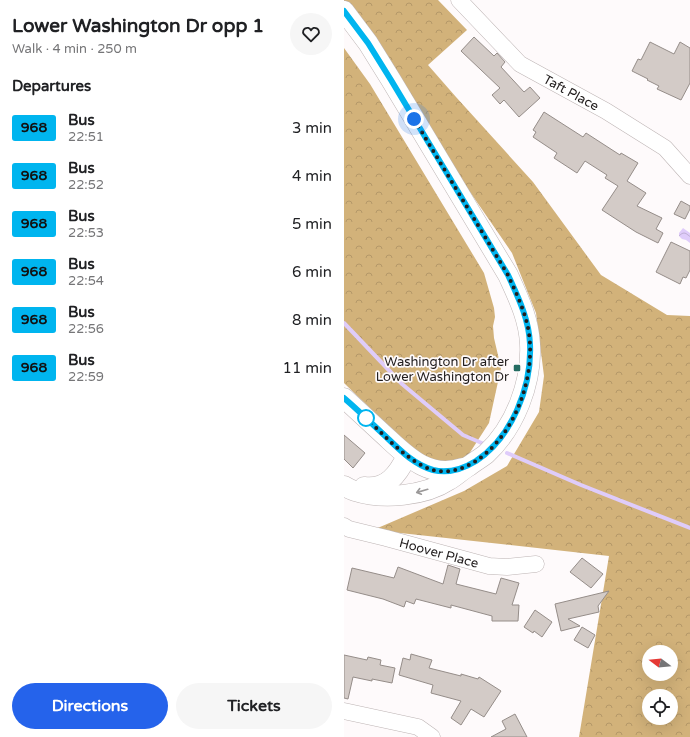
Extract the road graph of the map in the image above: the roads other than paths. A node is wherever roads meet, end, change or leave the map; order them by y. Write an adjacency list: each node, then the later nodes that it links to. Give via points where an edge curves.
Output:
1 (459, 0): 3 (street, Taft Place, via 520,64 606,111 664,148)
2 (344, 10): 6 (street, via 391,80 508,275 527,321 529,363 527,380 518,409 499,440 485,455)
3 (690, 176)
4 (344, 398): 5 (street)
5 (407, 456): 6 (street, via 432,470 456,471); 7 (street, via 387,483 367,488)
6 (468, 466): 7 (street, one-way to 7, via 448,481 421,492 375,495)
7 (344, 486)
8 (344, 526): 9 (street, Hoover Place, via 489,566)
9 (536, 564)
10 (344, 711): 11 (street, via 418,727)
11 (432, 737)

